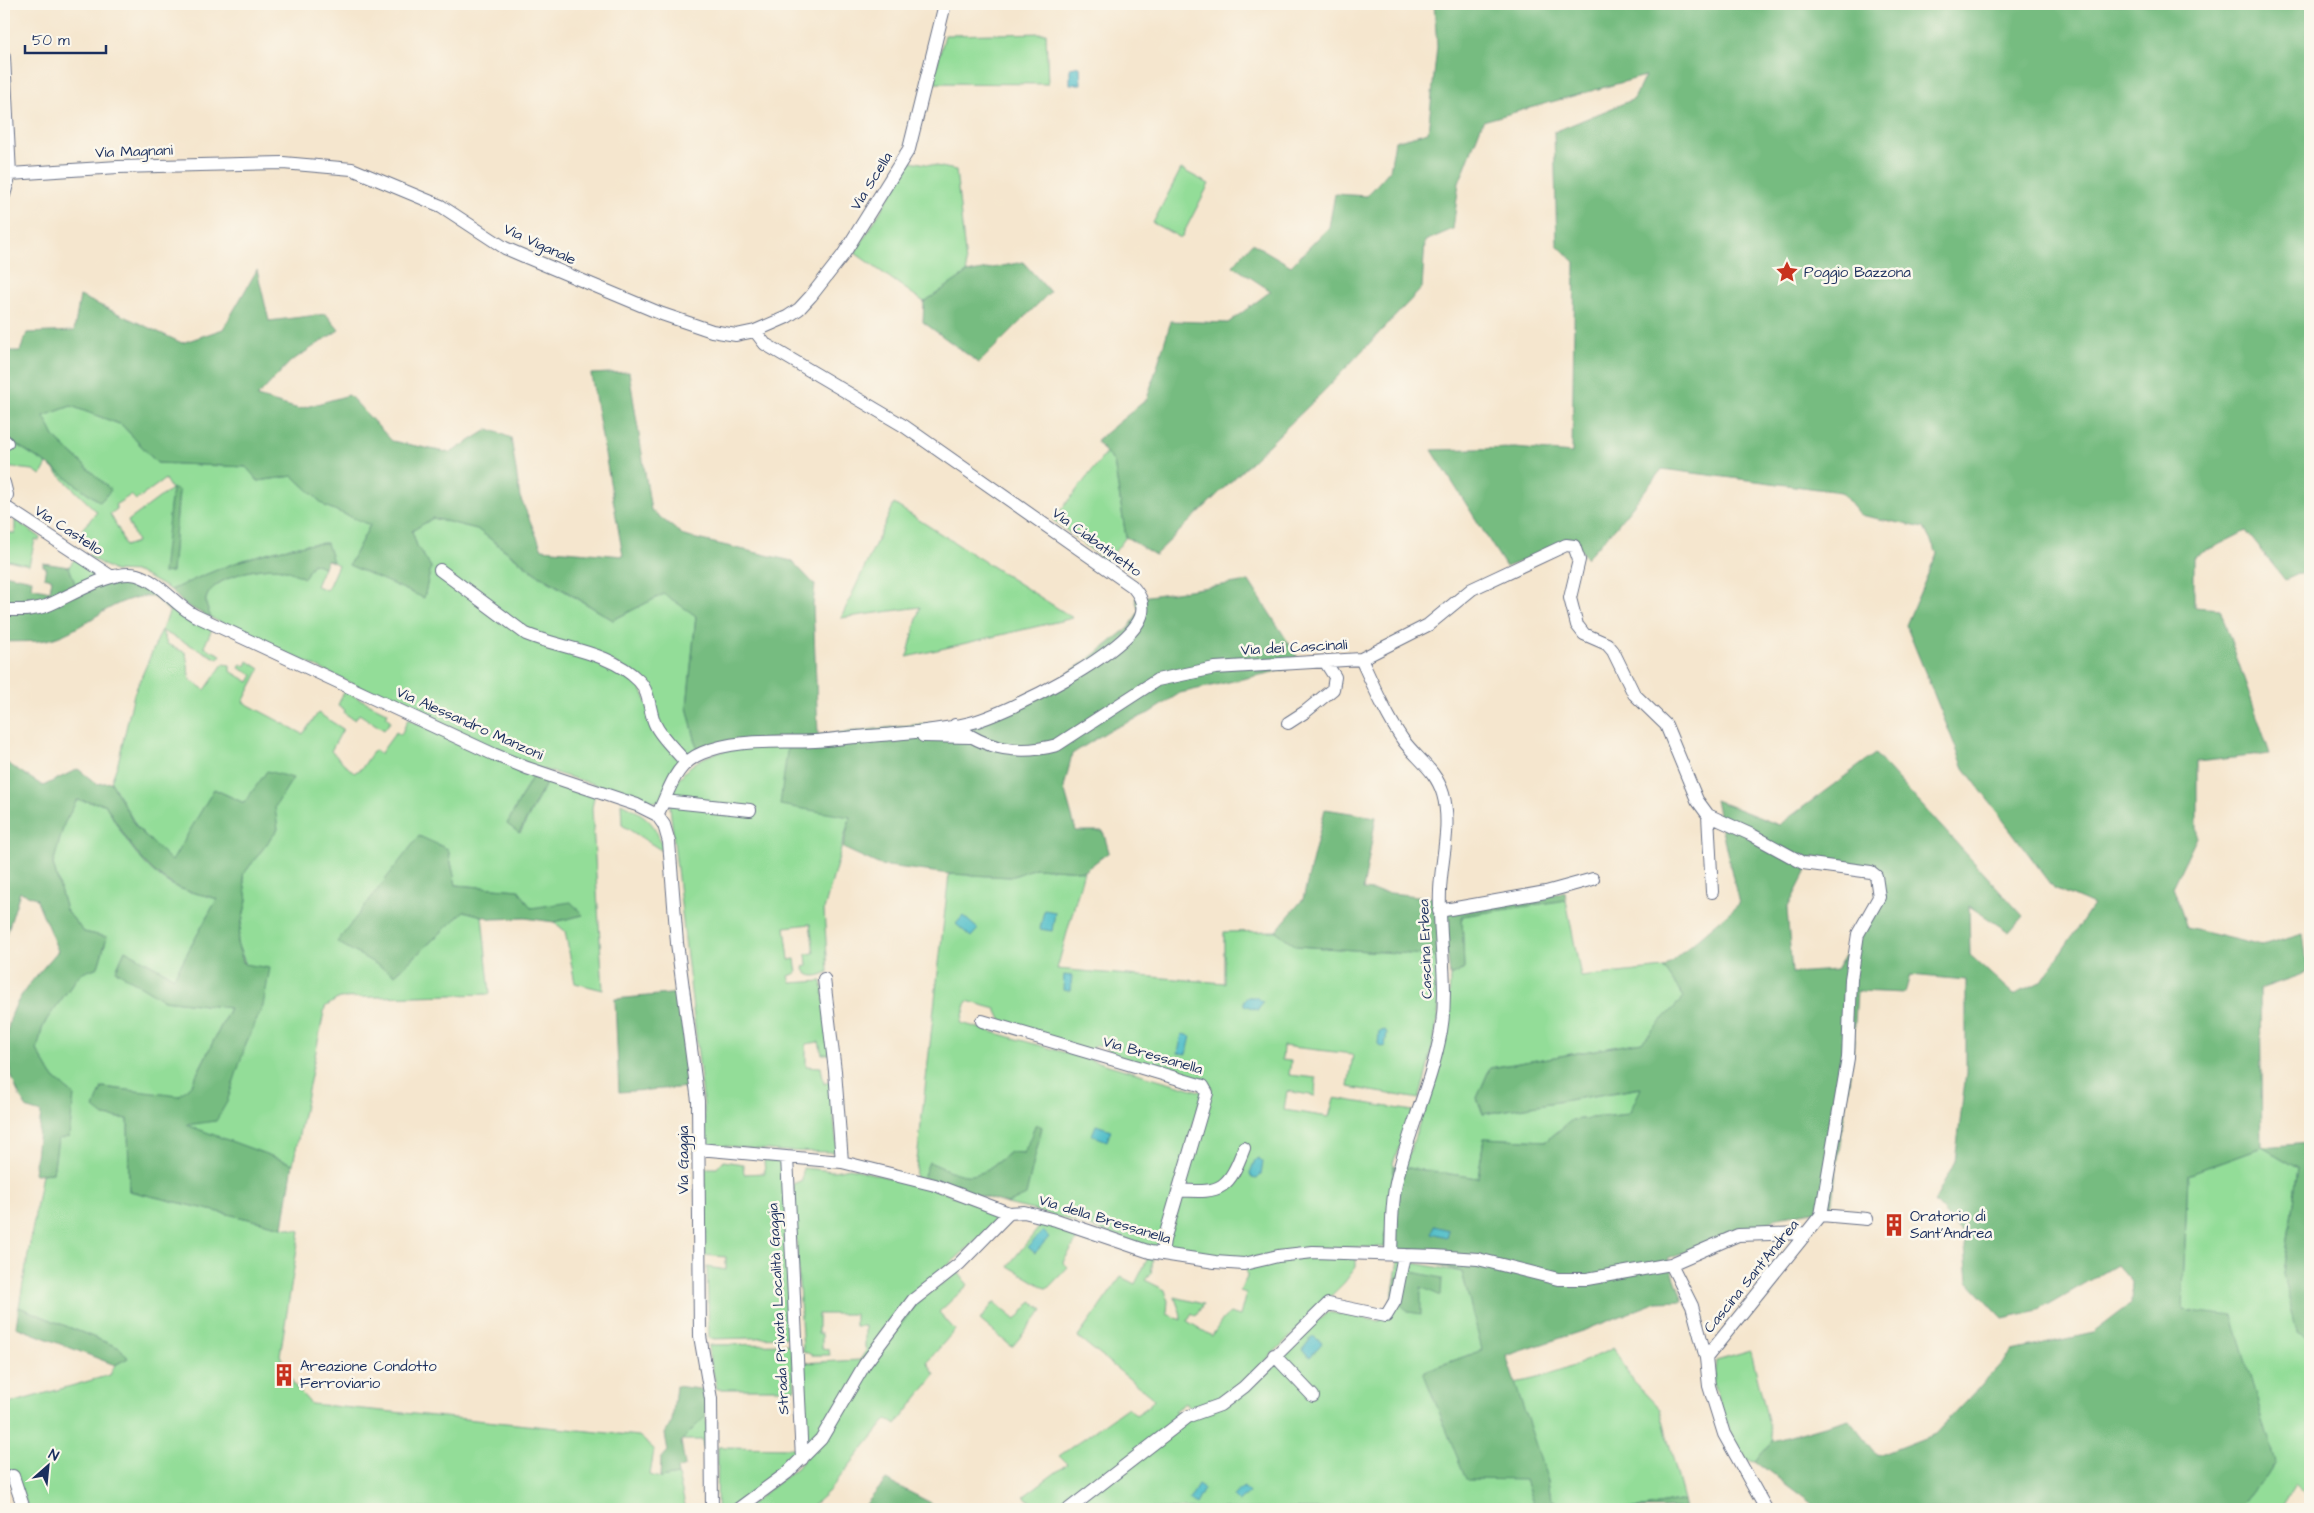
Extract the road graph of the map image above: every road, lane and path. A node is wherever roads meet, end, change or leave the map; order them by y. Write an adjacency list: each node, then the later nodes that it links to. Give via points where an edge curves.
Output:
1 (945, 4): 6 (street, Via Scella, via 915,132 901,164 852,242 811,296 787,317)
2 (4, 56): 4 (street)
3 (258, 164): 4 (street, Via Magnani, via 118,166); 6 (street, Via Viganale, via 352,169 441,206 505,248 662,314 712,331 736,335)
4 (10, 174): 5 (street)
5 (4, 195)
6 (755, 332): 14 (street, Via Ciabatinetto, via 765,344 904,426 1139,594 1142,604 1139,622 1110,649 1026,702 997,715)
7 (4, 483): 9 (street, Via Castello, via 7,495 4,506)
8 (440, 570): 17 (street, via 526,634 594,654 640,682 655,726)
9 (112, 577): 10 (street, Via Alessandro Manzoni, via 44,606); 20 (street, Via Alessandro Manzoni, via 136,575 194,615 493,754 613,795)
10 (4, 610)
11 (1361, 660): 12 (street, Via dei Cascinali); 21 (street, Via dei Cascinali, via 1428,625 1472,589 1566,545 1574,546 1580,560 1570,598 1577,626 1584,634 1607,644 1634,694 1666,725 1697,800); 24 (street, Cascina Erbea, via 1393,725 1408,747 1433,771 1443,794 1446,831)
12 (1326, 663): 13 (street, via 1335,678 1333,689); 16 (street, Via dei Cascinali, via 1215,668 1157,680 1058,745 1039,750 1002,749)
13 (1288, 723)
14 (956, 726): 15 (street, Via Ciabatinetto); 16 (street, Via dei Cascinali)
15 (885, 735): 16 (street, Via dei Cascinali); 17 (street, Via Ciabatinetto, via 742,744 701,753)
16 (970, 738)
17 (686, 763): 18 (street, via 671,780)
18 (664, 801): 19 (street); 20 (street)
19 (750, 810)
20 (657, 815): 28 (street, Via Gaggia, via 664,824 669,842 677,943 698,1101)
21 (1708, 815): 23 (street); 33 (street, Cascina Sant'Andrea, via 1803,863 1864,871 1876,876 1880,897 1858,934 1852,970 1848,1058)
22 (1593, 879): 24 (street, via 1546,892)
23 (1712, 892)
24 (1439, 911): 37 (street, Cascina Erbea, via 1444,976 1441,1030 1433,1068 1397,1180)
25 (824, 978): 30 (street)
26 (982, 1021): 31 (street, Via Bressanella, via 1203,1086 1207,1093)
27 (1244, 1148): 31 (street, via 1235,1172 1221,1187 1207,1192)
28 (700, 1150): 29 (street); 45 (street, Via Gaggia, via 700,1336 711,1399)
29 (787, 1157): 30 (street); 42 (street, Strada Privata Località Gaggia)
30 (842, 1162): 32 (street, via 935,1185)
31 (1180, 1190): 36 (street, Via Bressanella)
32 (1009, 1213): 36 (street, Via della Bressanella, via 1024,1212 1056,1220); 42 (street, via 958,1264 913,1300 865,1364 821,1439)
33 (1821, 1215): 34 (street, Cascina Sant'Andrea); 35 (street, Cascina Sant'Andrea)
34 (1867, 1220)
35 (1808, 1233): 38 (street, Via della Bressanella, via 1738,1235); 40 (street, Cascina Sant'Andrea)
36 (1162, 1254): 37 (street, Via della Bressanella, via 1244,1264 1313,1252)
37 (1397, 1255): 38 (street, Via della Bressanella, via 1478,1259 1558,1279 1587,1279); 39 (street, Cascina Erbea, via 1395,1301 1386,1316 1328,1304)
38 (1671, 1264): 40 (street, via 1692,1306)
39 (1274, 1355): 41 (street); 47 (street, via 1244,1387 1220,1405 1189,1416)
40 (1706, 1358): 48 (street, via 1709,1386 1724,1434)
41 (1313, 1396)
42 (802, 1458): 46 (street)
43 (13, 1476): 44 (street)
44 (24, 1509)
45 (712, 1509)
46 (738, 1509)
47 (1069, 1509)
48 (1766, 1509)

